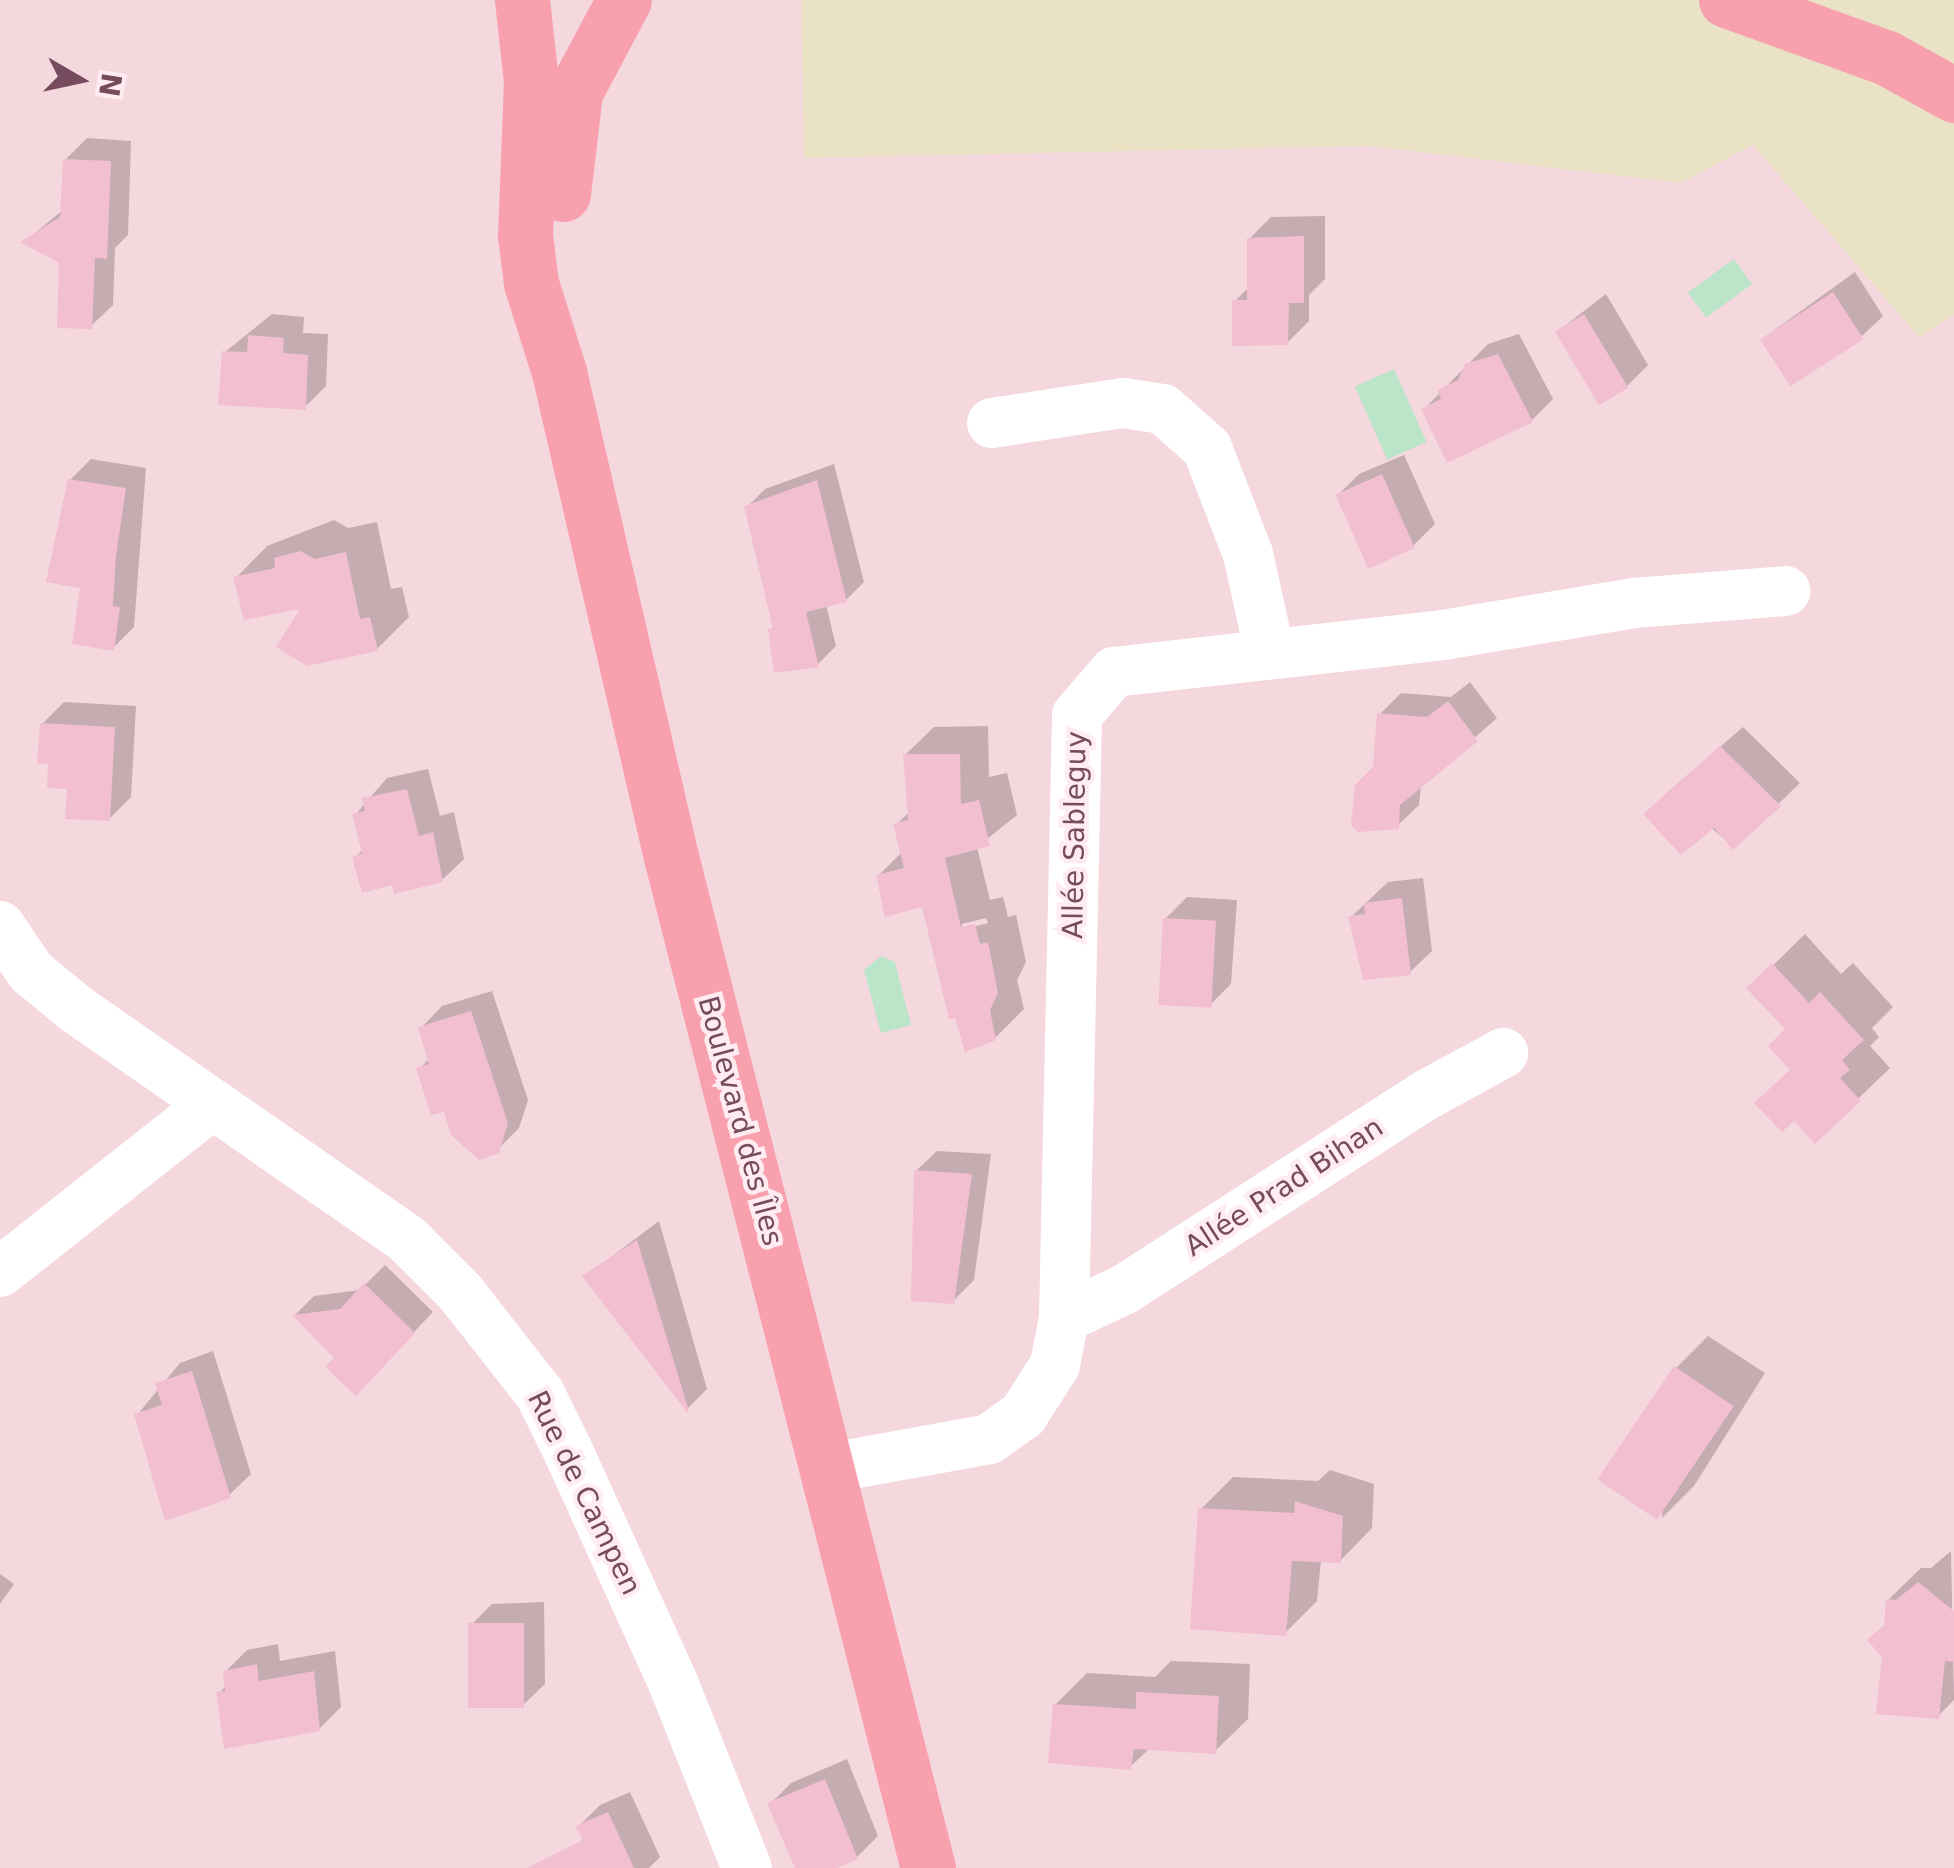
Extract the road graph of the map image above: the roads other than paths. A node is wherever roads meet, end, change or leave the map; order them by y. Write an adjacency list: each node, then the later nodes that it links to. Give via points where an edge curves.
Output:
1 (522, 0): 5 (main road, Boulevard des Îles, via 532,81 525,235 531,283)
2 (624, 0): 5 (main road, Boulevard des Îles, via 587,62 568,130)
3 (1726, 0): 4 (main road, via 1888,58)
4 (1954, 95)
5 (558, 372): 14 (main road, Boulevard des Îles, via 666,838)
6 (992, 423): 8 (street, via 1123,402 1164,409 1208,448 1248,554)
7 (1786, 591): 8 (street, Allée Sableguy, via 1634,603 1444,635)
8 (1270, 654): 13 (street, Allée Sableguy, via 1114,672 1078,715)
9 (0, 926): 11 (street, Rue de Campen, via 31,972)
10 (1503, 1053): 13 (street, Allée Prad Bihan, via 1426,1095 1125,1289)
11 (210, 1107): 12 (street); 15 (street, Rue de Campen, via 408,1240 460,1292 540,1394 674,1684)
12 (0, 1272)
13 (1064, 1318): 14 (street, Allée Sableguy, via 1056,1365 1023,1415 989,1439)
14 (830, 1468): 16 (main road, Boulevard des Îles)
15 (747, 1868)
16 (928, 1868)

